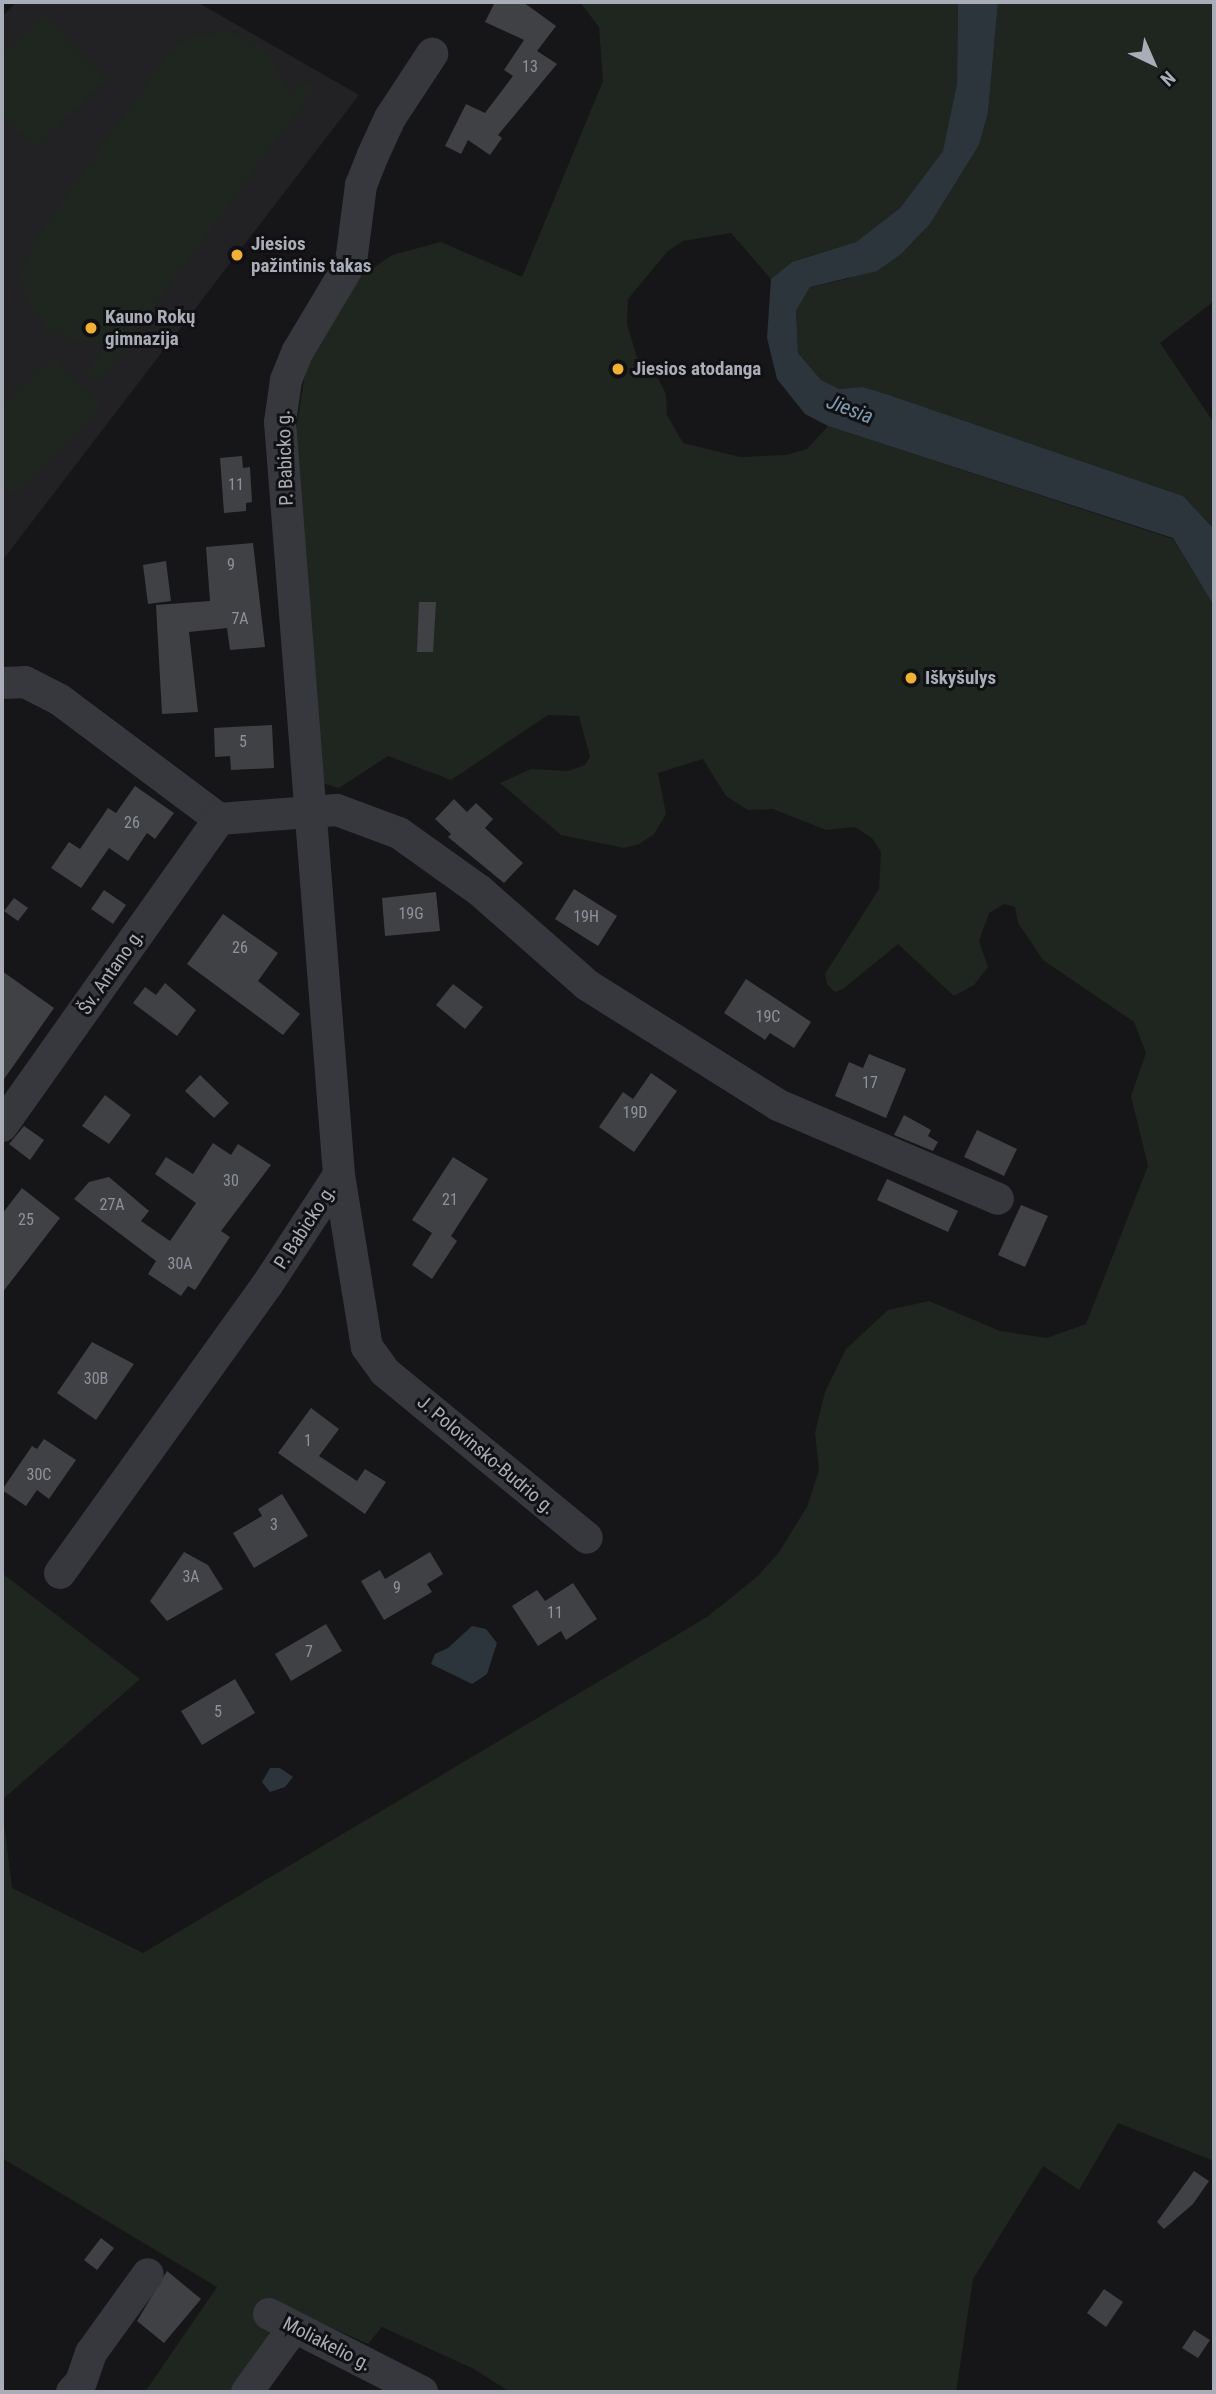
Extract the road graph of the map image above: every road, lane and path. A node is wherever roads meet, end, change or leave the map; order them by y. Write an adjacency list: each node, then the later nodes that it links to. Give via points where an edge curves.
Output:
1 (432, 54): 3 (street, P. Babicko g., via 390,118 373,155 361,185 351,262 286,380 280,422)
2 (2, 683): 4 (street, via 25,682 60,700)
3 (309, 814): 4 (street); 6 (street, P. Babicko g.); 7 (street, via 337,810 399,833 479,890 587,985 778,1105)
4 (219, 819): 5 (street, Šv. Antano g.)
5 (2, 1126)
6 (339, 1175): 8 (street, J. Polovinsko-Budrio g., via 367,1347 385,1371); 9 (street, P. Babicko g., via 267,1285)
7 (998, 1199)
8 (587, 1538)
9 (60, 1573)
10 (148, 2274): 11 (street, via 91,2353 81,2382)
11 (72, 2392)
12 (247, 2392): 13 (street, Moliakelio g., via 281,2320)
13 (422, 2392)

